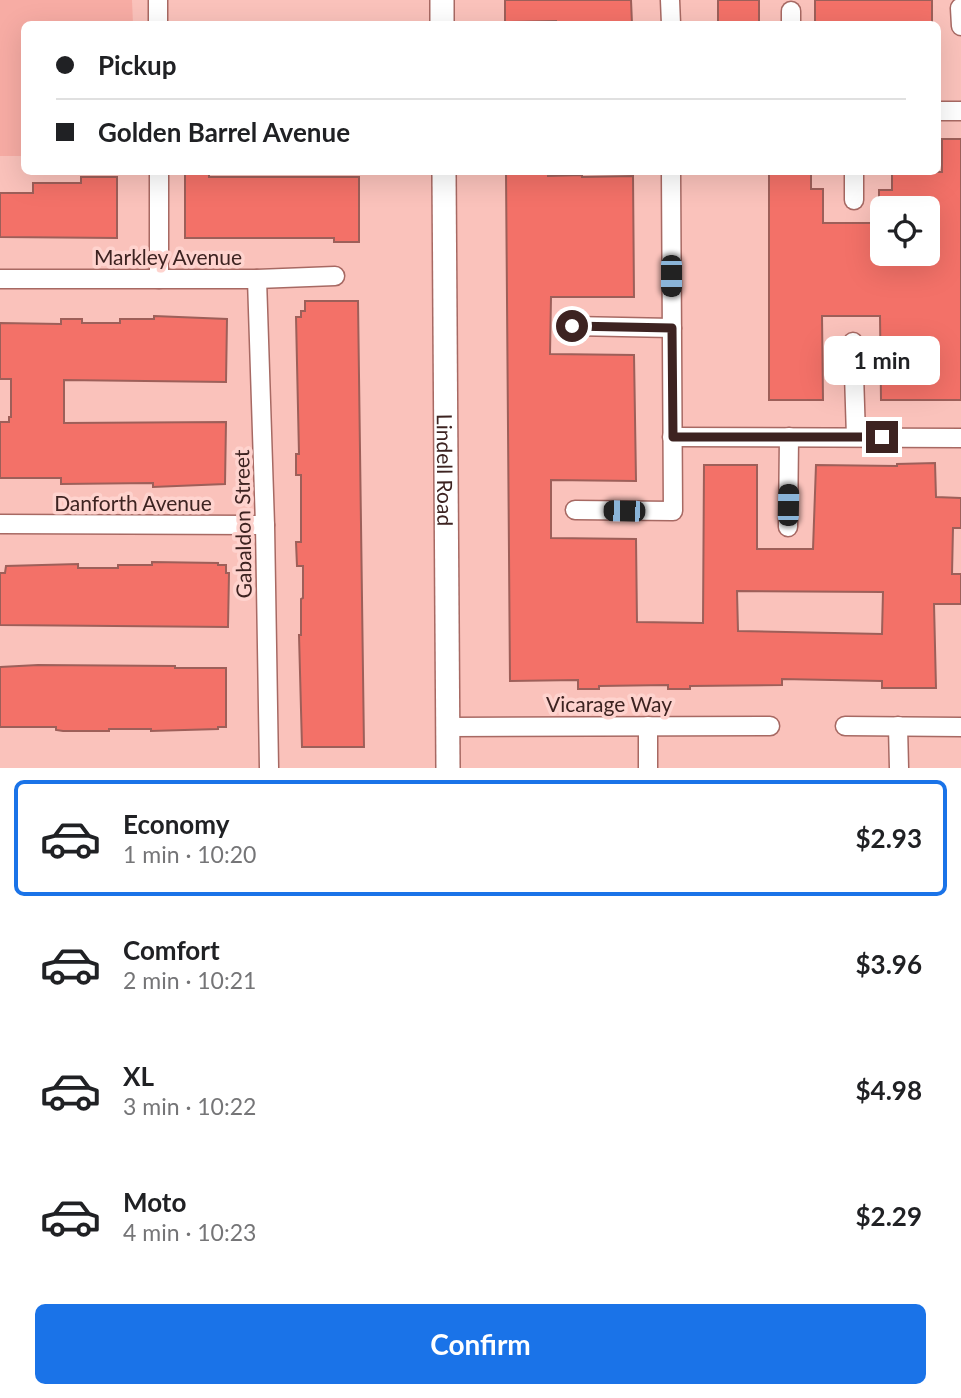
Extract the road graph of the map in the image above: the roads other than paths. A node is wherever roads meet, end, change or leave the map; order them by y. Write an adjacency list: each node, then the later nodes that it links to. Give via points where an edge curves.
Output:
1 (158, 0): 5 (street)
2 (442, 0): 6 (street)
3 (670, 0): 7 (street)
4 (960, 8): 8 (street)
5 (158, 21)
6 (442, 21)
7 (670, 21)
8 (961, 26)
9 (941, 111): 10 (street)
10 (961, 111)
11 (159, 175): 18 (street)
12 (444, 175): 35 (street, Lindell Road)
13 (671, 175): 21 (street)
14 (854, 175): 15 (street)
15 (854, 200)
16 (335, 276): 19 (street, Markley Avenue)
17 (0, 279): 18 (street, Markley Avenue)
18 (159, 279): 19 (street, Markley Avenue)
19 (257, 279): 29 (street, Gabaldon Street)
20 (572, 326): 21 (street)
21 (672, 328): 23 (street)
22 (853, 342): 25 (street)
23 (673, 437): 24 (street); 27 (street, via 673,511)
24 (789, 437): 25 (street); 30 (street)
25 (856, 437): 26 (street)
26 (961, 438)
27 (575, 510)
28 (0, 524): 29 (street, Danforth Avenue)
29 (265, 525): 37 (street, Gabaldon Street)
30 (788, 527)
31 (648, 726): 32 (street, Vicarage Way); 35 (street, Vicarage Way); 39 (street)
32 (770, 726)
33 (845, 726): 34 (street)
34 (898, 726): 36 (street); 40 (street)
35 (448, 727): 38 (street, Lindell Road)
36 (961, 727)
37 (269, 768)
38 (448, 768)
39 (648, 768)
40 (899, 768)

